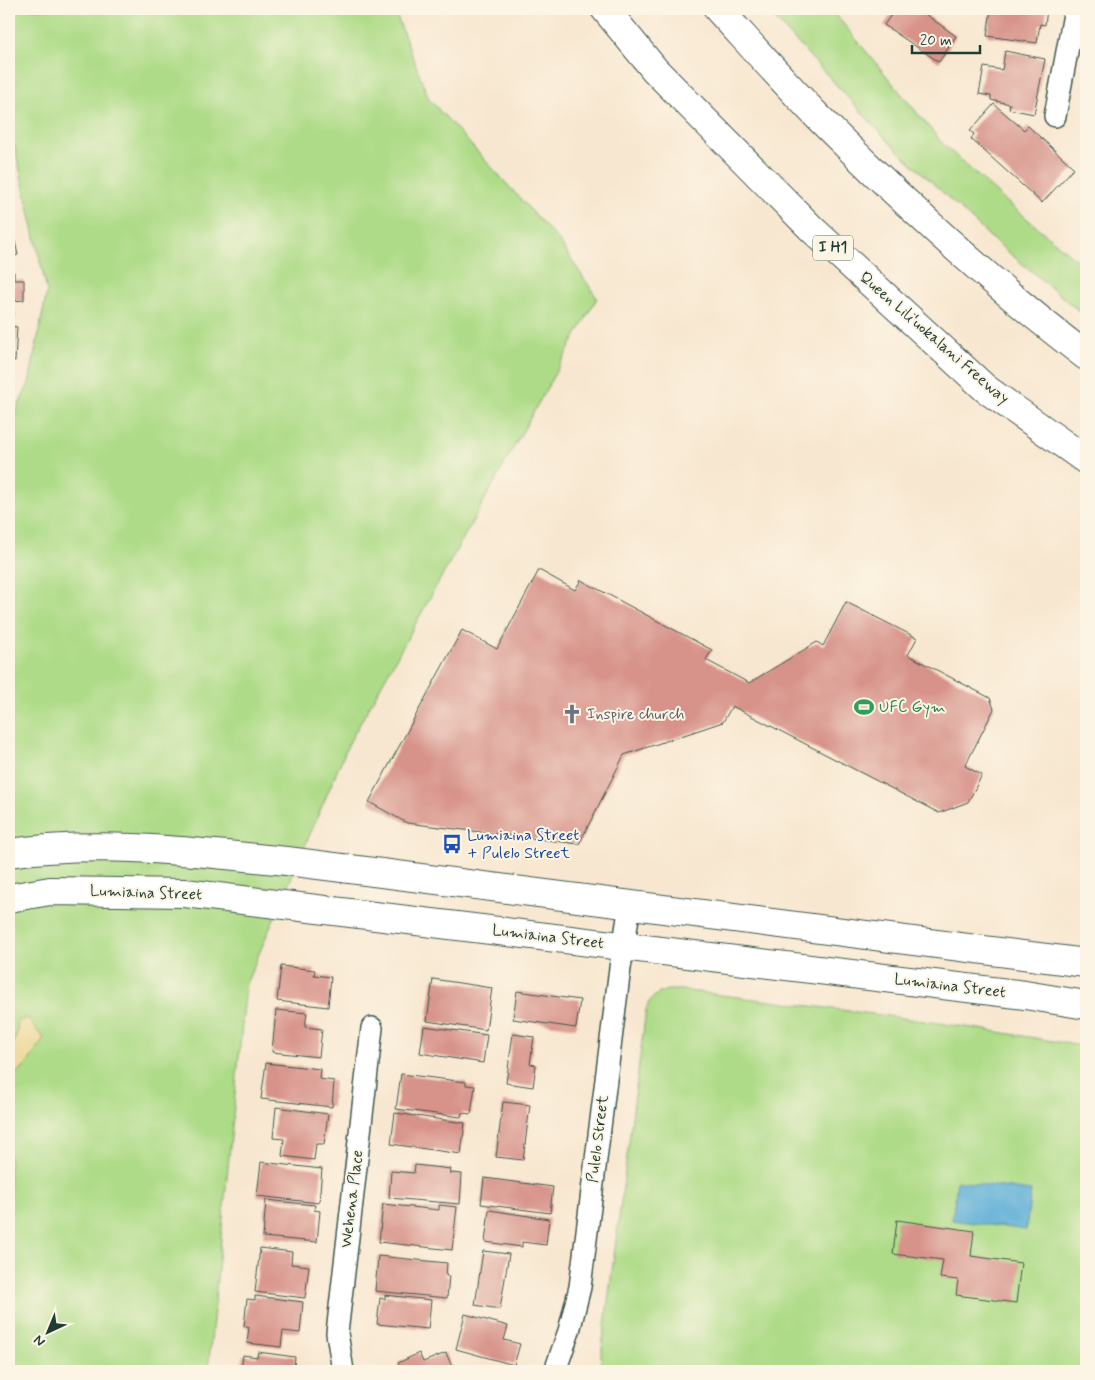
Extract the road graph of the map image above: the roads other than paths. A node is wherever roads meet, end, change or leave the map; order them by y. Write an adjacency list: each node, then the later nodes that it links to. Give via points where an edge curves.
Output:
1 (605, 9): 6 (main road, Queen Liliʻuokalani Freeway / I H1, via 655,70 812,229 986,388)
2 (718, 9): 5 (main road, via 817,116 914,212)
3 (1075, 9): 4 (street)
4 (1055, 116)
5 (1086, 356)
6 (1086, 460)
7 (9, 853): 9 (main road, via 98,846 173,850 287,861)
8 (9, 898): 10 (main road, Lumiaina Street, via 50,891 185,892)
9 (630, 905): 10 (street, Pulelo Street); 11 (main road)
10 (624, 946): 12 (main road, Lumiaina Street); 15 (street, Pulelo Street, via 580,1287)
11 (1086, 963)
12 (1086, 1005)
13 (372, 1028): 14 (street, Wehena Place, via 337,1333)
14 (342, 1371)
15 (555, 1371)

